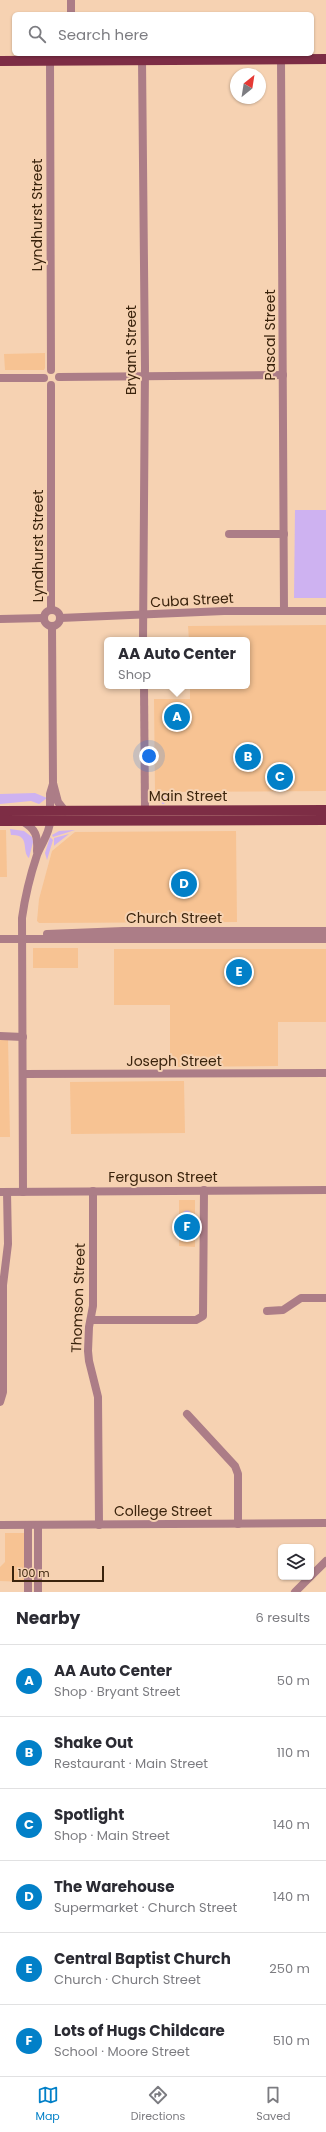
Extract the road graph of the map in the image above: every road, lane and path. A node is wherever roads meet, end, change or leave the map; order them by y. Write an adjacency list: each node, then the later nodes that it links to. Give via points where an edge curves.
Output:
1 (71, 0): 2 (street)
2 (71, 12)
3 (71, 57): 6 (main road); 8 (main road)
4 (281, 59): 5 (main road); 6 (main road); 10 (street, Pascal Street)
5 (326, 59)
6 (142, 60): 11 (street, Bryant Street)
7 (0, 61): 8 (main road)
8 (50, 61): 9 (street, Lyndhurst Street)
9 (51, 370): 12 (street, via 58,373); 14 (street)
10 (283, 375): 11 (street); 17 (street, Pascal Street)
11 (144, 376): 12 (street); 21 (street, Bryant Street)
12 (59, 377): 15 (street, via 55,384)
13 (0, 378): 14 (street)
14 (44, 378): 15 (street)
15 (51, 385): 18 (street, Lyndhurst Street)
16 (229, 534): 17 (street)
17 (284, 534): 19 (street, Pascal Street)
18 (52, 610): 22 (street); 23 (street, via 57,612)
19 (284, 611): 20 (street, Cuba Street); 21 (street, Cuba Street, via 224,611)
20 (326, 611)
21 (142, 616): 23 (street, Cuba Street); 26 (street, Bryant Street)
22 (44, 618): 24 (street); 25 (street, via 47,624)
23 (60, 618): 25 (street, via 56,625)
24 (0, 619)
25 (52, 626): 28 (street)
26 (143, 637)
27 (144, 689): 31 (street)
28 (53, 783): 33 (street, via 58,802); 35 (street)
29 (326, 805): 30 (main road)
30 (312, 809): 31 (main road, Main Street); 32 (main road, Main Street)
31 (145, 810): 33 (main road, Main Street)
32 (326, 810)
33 (65, 811): 35 (main road, Main Street)
34 (0, 812): 35 (main road)
35 (50, 816): 36 (main road, Main Street, via 110,820); 38 (main road); 39 (street, via 49,830)
36 (326, 820)
37 (0, 821): 38 (main road)
38 (21, 821): 39 (street, via 31,826 36,833)
39 (37, 854): 42 (street, via 25,897)
40 (326, 931): 42 (street, Church Street, via 123,931 44,934)
41 (0, 939): 42 (street, Church Street)
42 (22, 939): 43 (street, Church Street); 45 (street)
43 (326, 939)
44 (0, 1036): 45 (street)
45 (23, 1037): 47 (street)
46 (326, 1073): 47 (street, Joseph Street)
47 (23, 1074): 52 (street)
48 (204, 1190): 49 (street, Ferguson Street); 50 (street, Ferguson Street); 55 (street, via 202,1318)
49 (326, 1190)
50 (93, 1191): 52 (street, Ferguson Street); 55 (street, Thomson Street)
51 (4, 1192): 52 (street, Ferguson Street); 56 (street, via 8,1244 3,1285 3,1392)
52 (23, 1192)
53 (326, 1298): 54 (street, via 301,1298 284,1310)
54 (267, 1311)
55 (91, 1320): 63 (street, Thomson Street, via 88,1333 89,1361 98,1397)
56 (0, 1402)
57 (187, 1414): 59 (street, via 235,1466 238,1474)
58 (326, 1523): 59 (street, College Street)
59 (238, 1524): 63 (street, College Street)
60 (0, 1525): 61 (street, College Street)
61 (28, 1525): 62 (street, College Street); 67 (street)
62 (38, 1525): 63 (street, College Street); 68 (street)
63 (99, 1525)
64 (326, 1561): 65 (street)
65 (314, 1574)
66 (308, 1580): 69 (street)
67 (28, 1592)
68 (38, 1592)
69 (295, 1592)

